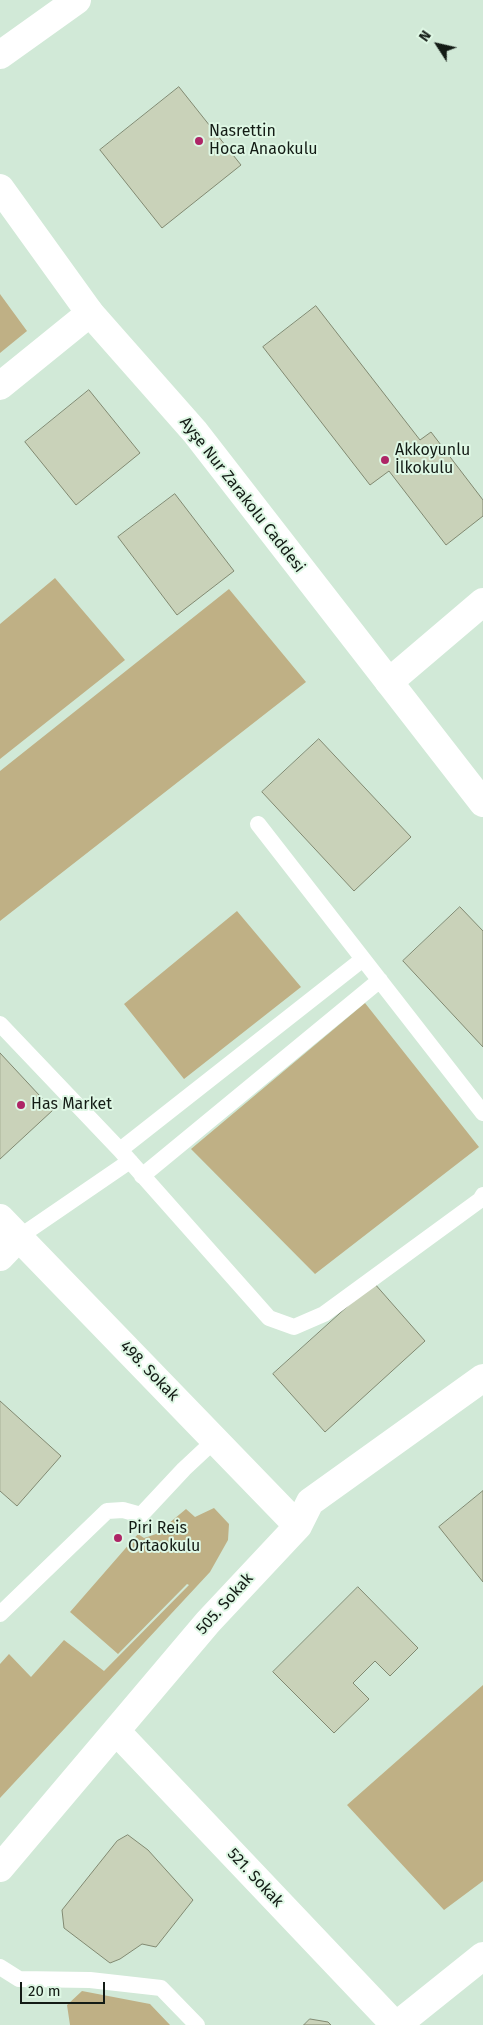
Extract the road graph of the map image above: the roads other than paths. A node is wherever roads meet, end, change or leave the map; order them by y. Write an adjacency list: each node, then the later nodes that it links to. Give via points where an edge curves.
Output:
1 (77, 0): 2 (street)
2 (0, 56)
3 (0, 188): 4 (street, Ayşe Nur Zarakolu Caddesi)
4 (90, 313): 5 (street); 7 (street, Ayşe Nur Zarakolu Caddesi, via 195,432)
5 (0, 386)
6 (483, 602): 7 (street)
7 (389, 682): 8 (street, Ayşe Nur Zarakolu Caddesi)
8 (483, 803)
9 (258, 824): 10 (lane)
10 (362, 958): 11 (lane); 14 (lane)
11 (380, 980): 13 (lane); 15 (lane)
12 (0, 1024): 14 (lane)
13 (483, 1112)
14 (125, 1155): 15 (lane); 18 (lane)
15 (142, 1176): 16 (lane, via 270,1318 294,1327 324,1314)
16 (483, 1195)
17 (0, 1218): 18 (street, 498. Sokak)
18 (19, 1237): 19 (street); 21 (street, 498. Sokak)
19 (0, 1257)
20 (483, 1378): 22 (street, 505. Sokak, via 310,1502)
21 (215, 1440): 22 (street, 498. Sokak); 23 (lane, via 141,1516 123,1510 106,1511)
22 (298, 1526): 24 (street, 505. Sokak, via 208,1622)
23 (0, 1614)
24 (116, 1731): 25 (street, 505. Sokak); 29 (street, 521. Sokak)
25 (0, 1868)
26 (483, 1956): 29 (street)
27 (0, 1967): 28 (lane, via 20,1979 90,1980 161,1988)
28 (197, 2025)
29 (396, 2025)

